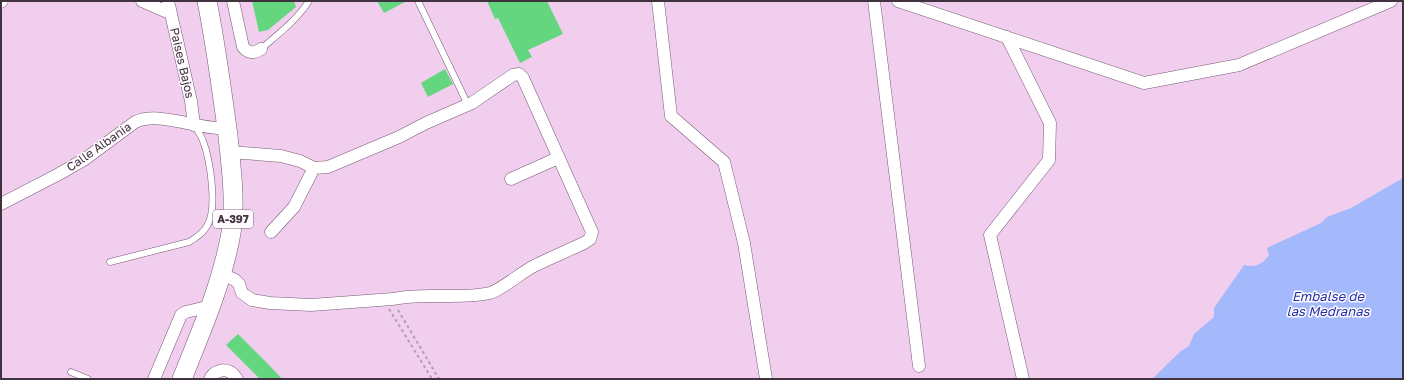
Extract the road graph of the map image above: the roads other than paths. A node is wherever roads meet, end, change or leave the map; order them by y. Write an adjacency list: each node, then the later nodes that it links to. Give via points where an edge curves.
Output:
1 (142, 1): 10 (street, via 165,11)
2 (207, 1): 15 (main road, A-397)
3 (233, 1): 12 (street, via 243,47 251,52)
4 (309, 1): 12 (lane)
5 (418, 1): 13 (lane)
6 (658, 1): 32 (street, via 671,116 724,162 744,243)
7 (874, 1): 25 (street)
8 (898, 1): 11 (street)
9 (1391, 1): 11 (street, via 1239,65 1144,83)
10 (169, 5): 14 (street, Paises Bajos)
11 (1007, 37): 33 (street, via 1050,123 1049,160 990,235)
12 (261, 49)
13 (468, 105): 17 (street, via 519,74); 18 (street, via 328,167)
14 (194, 125): 15 (street, Calle Albania); 20 (street, Calle Albania, via 172,120 140,119 85,159); 22 (lane, via 203,140 211,177 212,214 208,225 200,235 189,242)
15 (227, 129): 16 (main road, A-397)
16 (230, 152): 18 (street, via 281,156); 23 (main road, A-397, via 233,213)
17 (558, 158): 19 (street); 23 (street, via 592,232 590,239 534,266 492,293 311,305 270,303 252,300 242,293 235,280)
18 (314, 168): 21 (street, via 294,207)
19 (511, 179)
20 (1, 204)
21 (271, 232)
22 (110, 262)
23 (222, 274): 24 (main road, A-397)
24 (211, 306): 28 (street, via 181,315); 29 (main road, A-397)
25 (919, 366)
26 (71, 372): 27 (lane)
27 (88, 379)
28 (154, 379)
29 (182, 379)
30 (210, 379): 31 (street, via 212,374 224,370)
31 (237, 379)
32 (766, 379)
33 (1023, 379)

